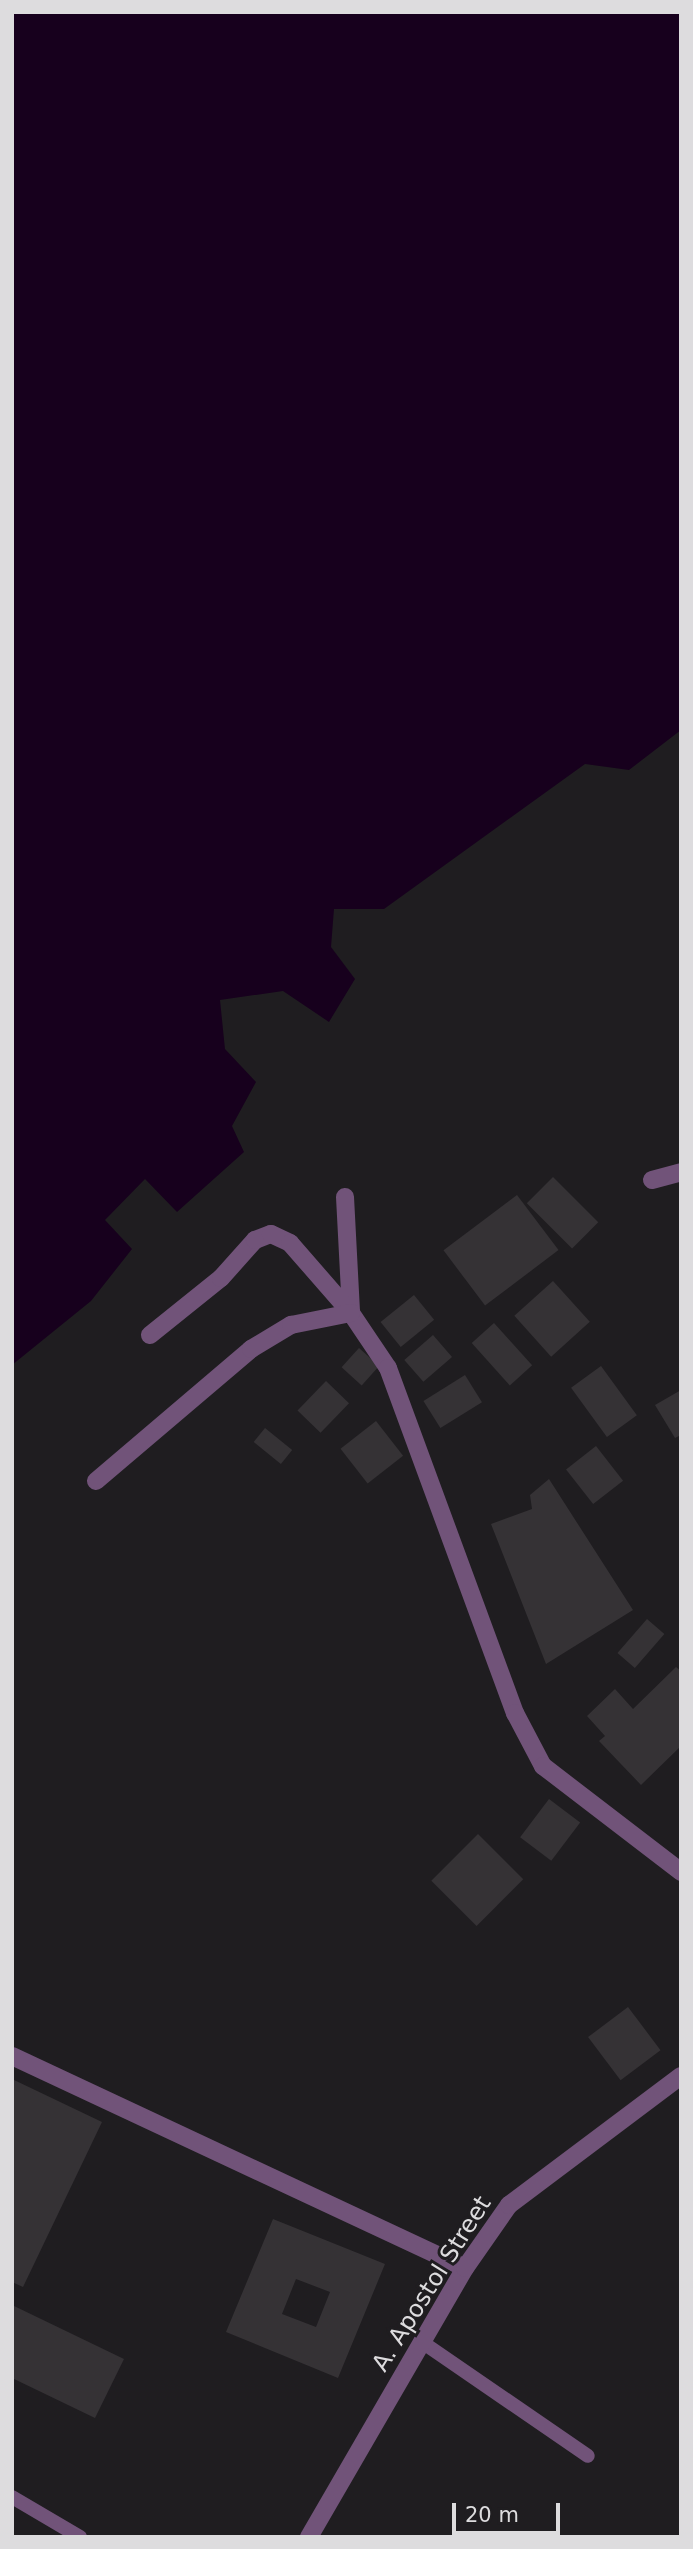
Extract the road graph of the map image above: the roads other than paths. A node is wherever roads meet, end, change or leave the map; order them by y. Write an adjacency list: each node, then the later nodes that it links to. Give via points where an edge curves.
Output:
1 (681, 1172): 2 (street)
2 (652, 1180)
3 (345, 1197): 4 (street)
4 (351, 1313): 5 (street, via 290,1243 271,1234 255,1240 220,1278); 6 (street, via 291,1325 251,1349); 7 (street, via 388,1368 476,1613 515,1713 543,1766)
5 (150, 1335)
6 (96, 1481)
7 (681, 1872)
8 (12, 2056): 10 (street)
9 (681, 2076): 10 (street, A. Apostol Street, via 509,2204)
10 (465, 2268): 11 (street, A. Apostol Street)
11 (422, 2342): 12 (lane); 15 (street, A. Apostol Street)
12 (588, 2456)
13 (12, 2497): 14 (lane)
14 (80, 2537)
15 (309, 2537)

